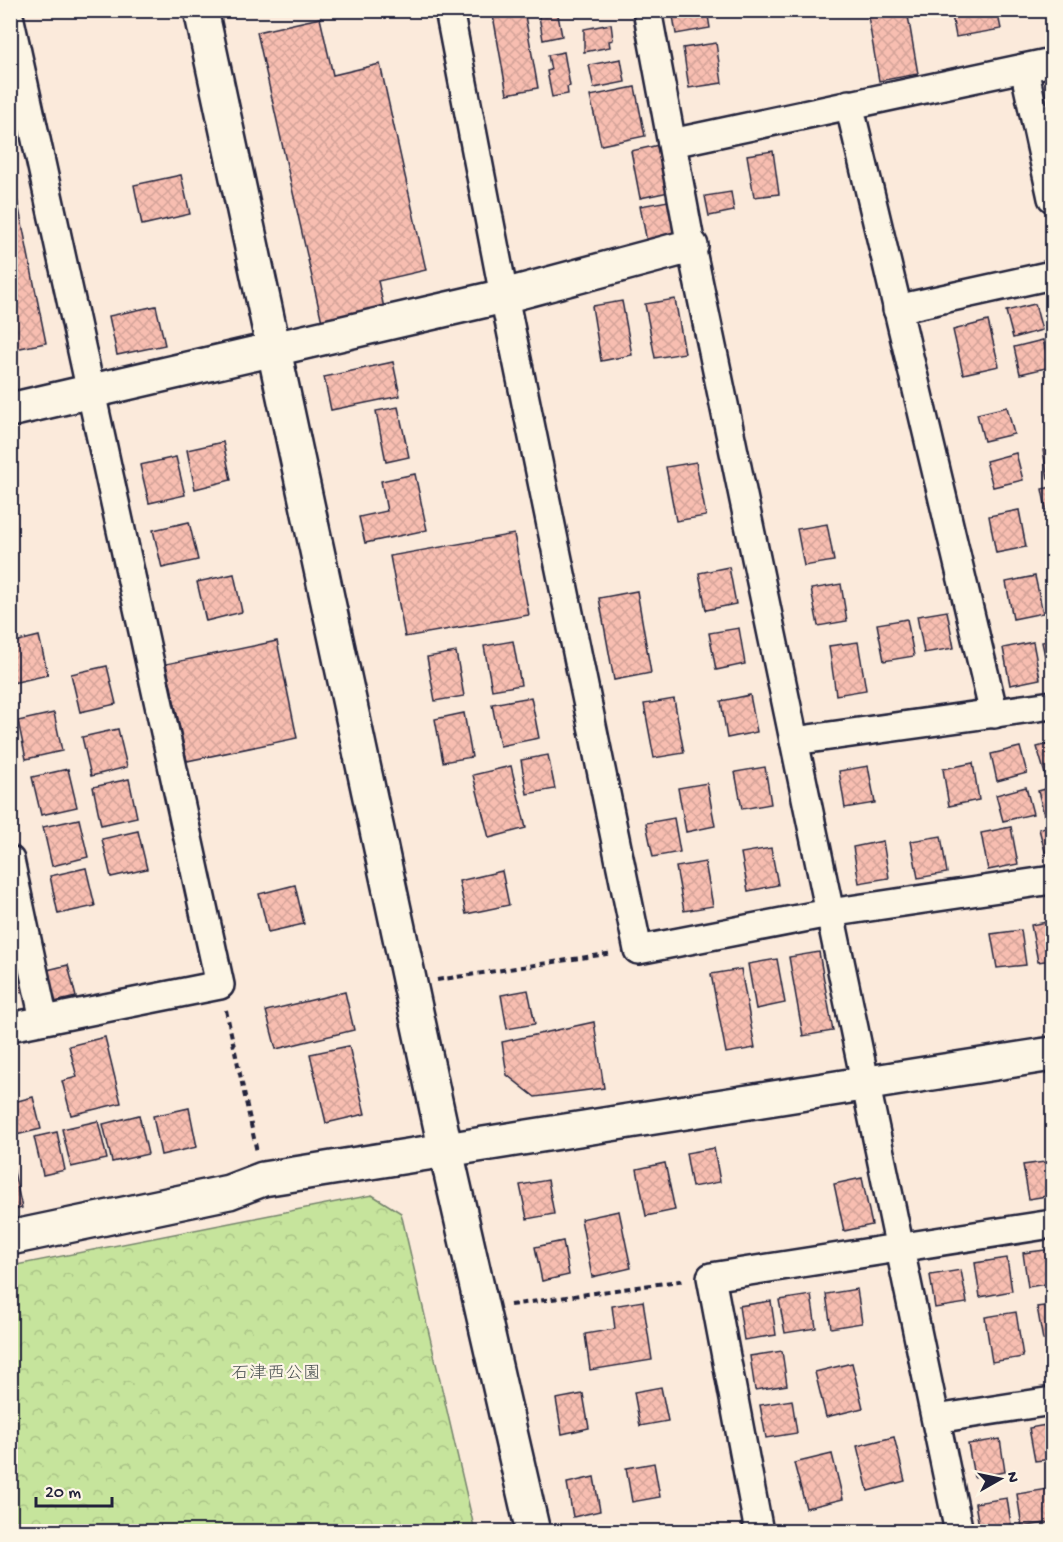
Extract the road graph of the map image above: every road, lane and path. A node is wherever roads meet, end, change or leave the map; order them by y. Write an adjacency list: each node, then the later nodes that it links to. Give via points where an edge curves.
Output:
1 (201, 10): 14 (street)
2 (449, 10): 12 (street)
3 (647, 10): 8 (street)
4 (10, 20): 15 (street)
5 (1053, 62): 6 (street)
6 (1024, 68): 7 (street); 9 (street)
7 (849, 104): 8 (street); 13 (street)
8 (672, 143): 10 (street)
9 (1053, 198)
10 (691, 246): 12 (street); 19 (street)
11 (1053, 275): 13 (street)
12 (504, 296): 14 (street); 23 (street)
13 (897, 309): 18 (street)
14 (274, 351): 15 (street); 24 (street)
15 (90, 393): 16 (street); 25 (street)
16 (10, 410)
17 (1053, 705): 18 (street)
18 (994, 714): 19 (street)
19 (794, 741): 22 (street)
20 (10, 860): 26 (street)
21 (1053, 880): 22 (street)
22 (829, 913): 23 (street); 29 (street)
23 (638, 950): 24 (path)
24 (410, 984): 30 (street)
25 (220, 985): 26 (street); 31 (path)
26 (44, 1020): 27 (street)
27 (10, 1027)
28 (1053, 1054): 29 (street)
29 (866, 1084): 30 (street); 34 (street)
30 (446, 1152): 31 (street); 36 (street)
31 (263, 1179): 33 (street, via 229,1192)
32 (1053, 1224): 34 (street)
33 (10, 1238)
34 (898, 1250): 35 (street); 38 (street)
35 (711, 1277): 36 (path); 40 (street)
36 (482, 1309): 39 (street)
37 (1053, 1401): 38 (street)
38 (936, 1419): 41 (street)
39 (533, 1532)
40 (759, 1532)
41 (959, 1532)

